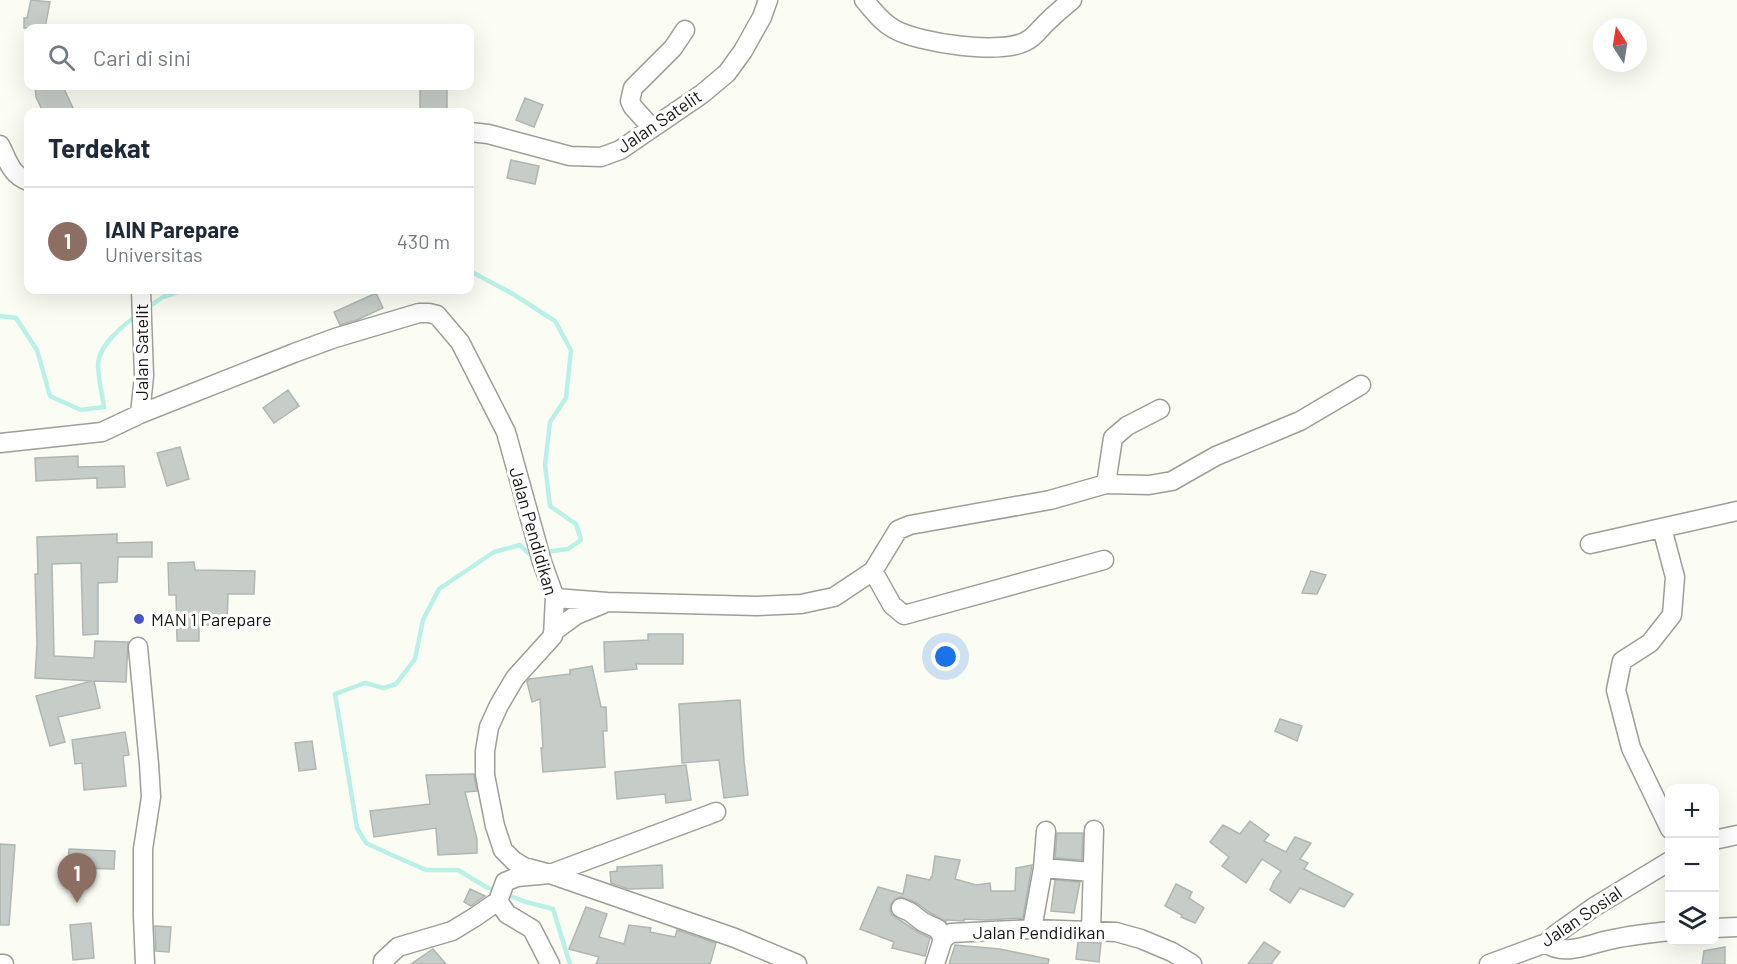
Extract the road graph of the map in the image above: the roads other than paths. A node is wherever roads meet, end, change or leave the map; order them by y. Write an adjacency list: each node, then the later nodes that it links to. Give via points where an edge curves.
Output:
1 (768, 0): 5 (street, Jalan Satelit, via 743,51 727,73)
2 (864, 0): 3 (street, via 883,21 908,36 993,48 1029,40)
3 (1072, 0)
4 (685, 30): 5 (street, via 673,48 633,88 630,101)
5 (651, 127): 6 (street, Jalan Satelit, via 620,150 586,158)
6 (474, 132)
7 (0, 146): 8 (street, via 14,173)
8 (24, 179)
9 (141, 294): 12 (street, Jalan Satelit, via 144,376)
10 (1361, 385): 14 (street, via 1300,421 1216,456 1173,481)
11 (1160, 409): 14 (street, via 1113,438)
12 (140, 414): 13 (street, Jalan Pendidikan, via 102,432); 20 (street, Jalan Pendidikan, via 335,339 419,313 437,315 460,342 506,432)
13 (0, 443)
14 (1106, 484): 19 (street, via 1050,500 910,525 898,530)
15 (1737, 511): 16 (street)
16 (1662, 528): 17 (street); 25 (street, via 1675,577 1672,615 1650,643 1622,662 1616,690 1631,748)
17 (1590, 544)
18 (1104, 560): 19 (street, via 904,615 892,605)
19 (873, 571): 21 (street, via 834,597 801,604)
20 (555, 598): 21 (street); 22 (street, Jalan Pendidikan)
21 (607, 602): 22 (street, via 576,615)
22 (554, 632): 33 (street, via 515,678 499,705 489,727 485,751 485,775 503,850 524,867)
23 (138, 647): 44 (street, via 151,797 143,849)
24 (716, 812): 33 (street)
25 (1665, 819)
26 (1094, 830): 32 (street)
27 (1046, 831): 31 (street)
28 (1737, 835): 29 (street)
29 (1719, 839)
30 (1665, 864): 42 (street, Jalan Sosial, via 1594,907 1556,934)
31 (1043, 868): 32 (street); 38 (street)
32 (1092, 872): 39 (street)
33 (550, 874): 34 (street, via 517,877); 43 (street, via 724,934)
34 (501, 893): 45 (street, via 452,931 398,947); 46 (street, via 507,914 532,929)
35 (901, 908): 41 (street, via 938,929)
36 (1737, 927): 37 (street)
37 (1719, 928)
38 (1032, 929): 39 (street, Jalan Pendidikan); 41 (street, Jalan Pendidikan, via 955,933)
39 (1091, 930): 49 (street, Jalan Pendidikan, via 1141,939)
40 (1665, 932): 42 (street, via 1581,948 1557,949)
41 (943, 939): 48 (street)
42 (1549, 945): 50 (street, Jalan Sosial)
43 (758, 957): 47 (street)
44 (145, 964)
45 (383, 964)
46 (550, 964)
47 (797, 964)
48 (935, 964)
49 (1192, 964)
50 (1489, 964)

